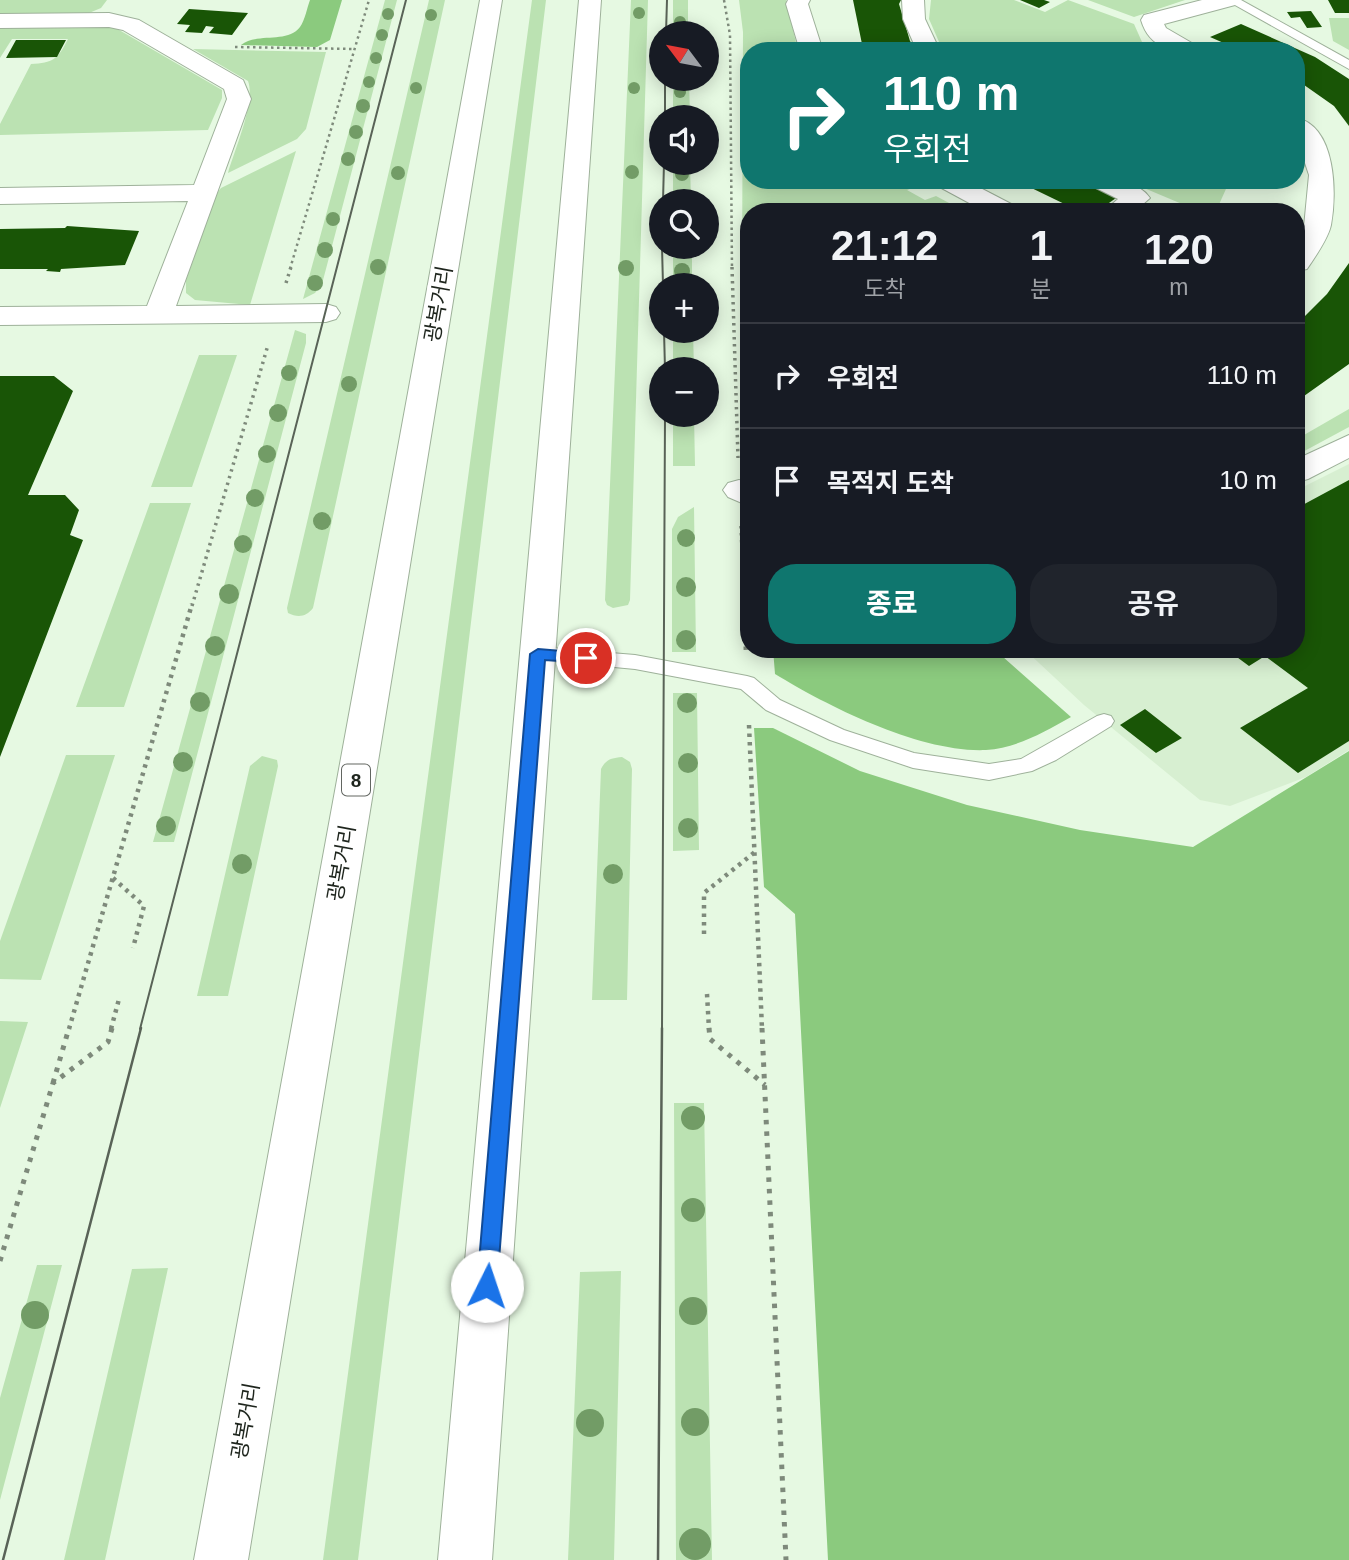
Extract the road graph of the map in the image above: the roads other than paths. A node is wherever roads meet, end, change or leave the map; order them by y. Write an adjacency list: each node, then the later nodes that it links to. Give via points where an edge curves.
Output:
1 (491, 0): 27 (main road, 광복거리 / 8)
2 (590, 0): 25 (main road)
3 (799, 0): 8 (main road)
4 (914, 0): 9 (main road, via 911,6)
5 (1229, 0): 10 (main road, via 1152,20 1156,32); 11 (lane)
6 (124, 11): 7 (main road, via 109,20); 15 (main road, via 131,25 235,85 239,99)
7 (0, 21)
8 (809, 42)
9 (923, 42)
10 (1173, 42)
11 (1349, 65)
12 (1305, 133): 19 (main road, via 1322,176 1317,228)
13 (962, 189): 17 (main road)
14 (1118, 189): 18 (main road, via 1137,198)
15 (203, 193): 16 (main road); 21 (main road)
16 (0, 196)
17 (989, 203)
18 (1130, 203)
19 (1305, 249)
20 (326, 313): 21 (main road)
21 (158, 315): 22 (main road)
22 (0, 316)
23 (1349, 445): 24 (main road)
24 (1305, 468)
25 (538, 654): 26 (lane, via 635,662 747,683 773,705 838,734 913,760 989,772 1025,766); 28 (main road)
26 (1104, 721)
27 (221, 1560)
28 (465, 1560)

